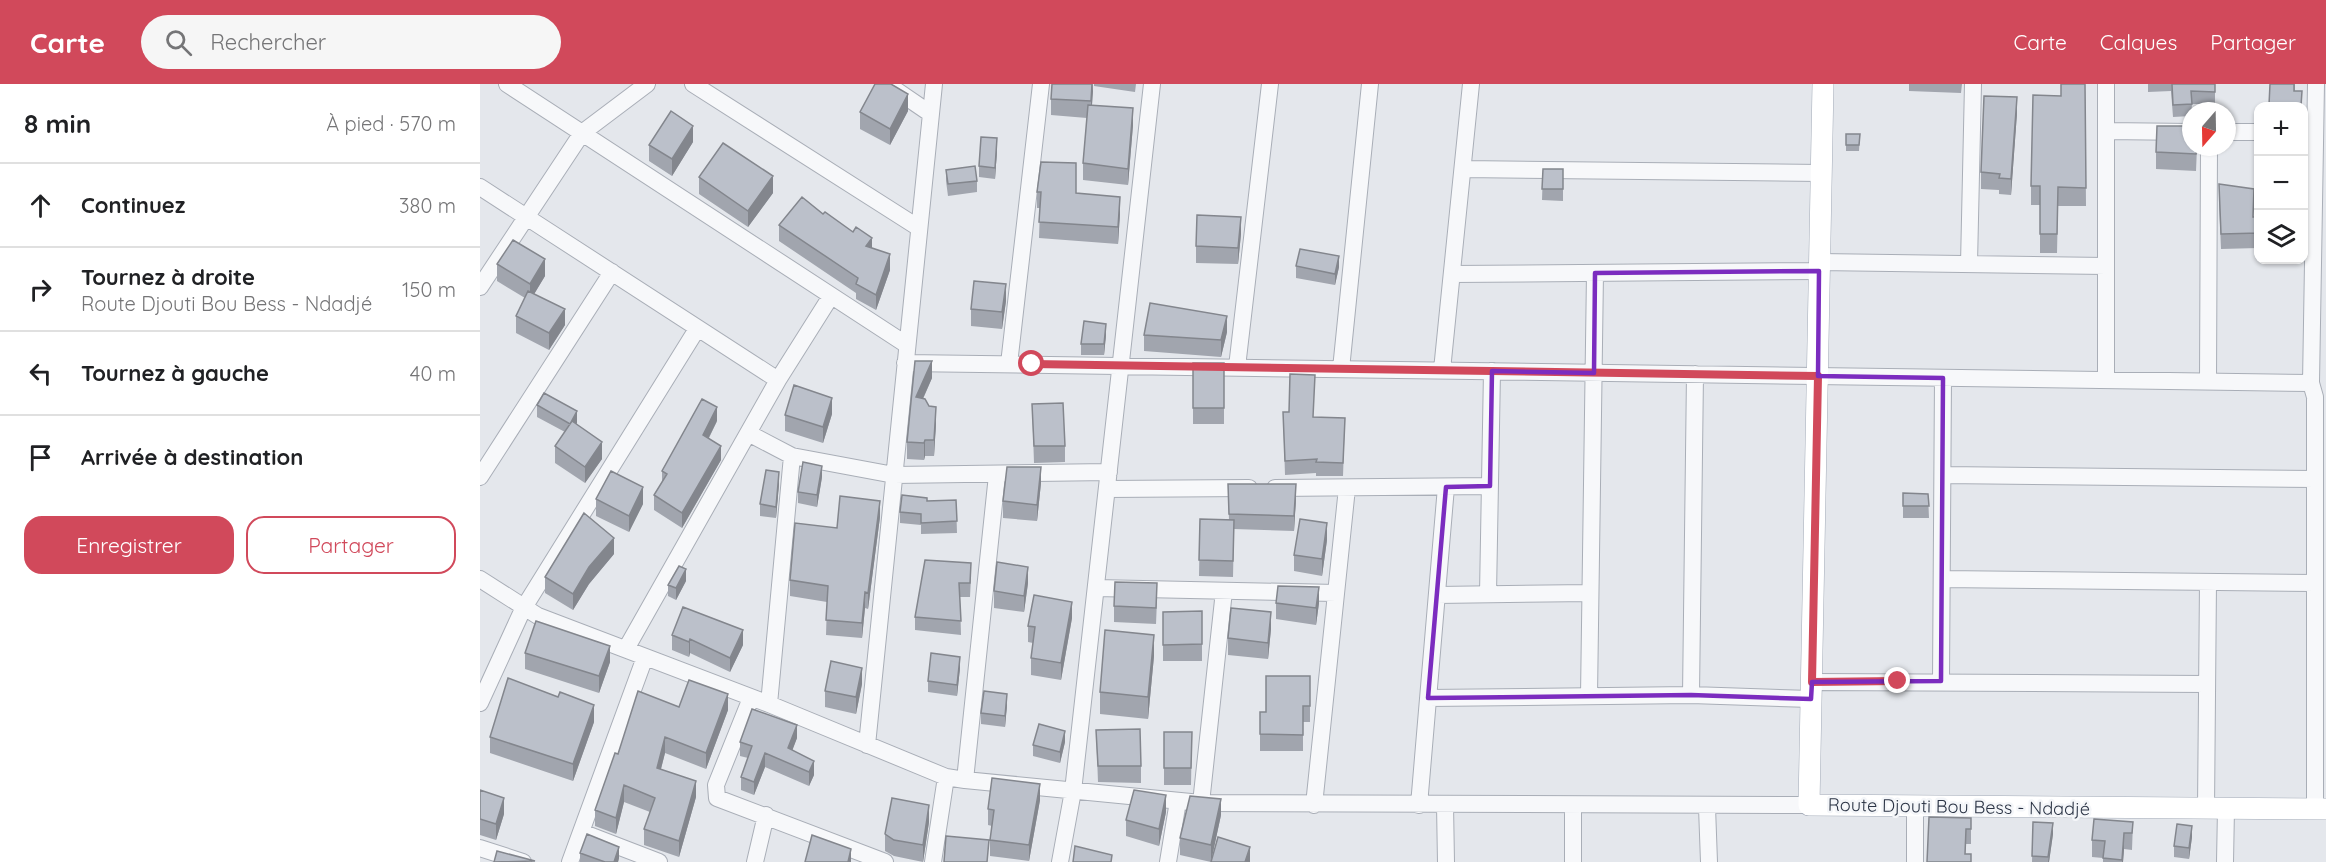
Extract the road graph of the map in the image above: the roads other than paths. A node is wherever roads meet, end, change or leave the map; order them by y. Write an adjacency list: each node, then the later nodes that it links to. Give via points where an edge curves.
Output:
1 (507, 84): 20 (street)
2 (647, 84): 20 (street)
3 (693, 84): 28 (street)
4 (886, 84): 15 (street)
5 (934, 84): 15 (street)
6 (1041, 84): 40 (street)
7 (1152, 84): 41 (street)
8 (1270, 84): 42 (street)
9 (1370, 84): 43 (street)
10 (1471, 84): 23 (street)
11 (1823, 84): 25 (main road, Route Djouti Bou Bess - Ndadjé)
12 (1973, 84): 29 (street)
13 (2106, 84): 16 (street)
14 (2316, 84): 21 (street)
15 (931, 114): 28 (street)
16 (2106, 131): 17 (street); 30 (street)
17 (2182, 132)
18 (2236, 132): 19 (street)
19 (2254, 132)
20 (582, 133): 27 (street); 36 (street)
21 (2310, 133): 24 (street)
22 (2209, 156): 52 (street)
23 (1463, 169): 25 (street); 34 (street)
24 (2321, 172): 53 (street)
25 (1821, 173): 31 (main road, Route Djouti Bou Bess - Ndadjé)
26 (480, 187): 27 (street)
27 (525, 217): 32 (street); 35 (street)
28 (919, 228): 38 (street)
29 (1970, 264): 30 (street); 31 (street)
30 (2106, 266): 51 (street)
31 (1819, 267): 33 (street); 48 (main road, Route Djouti Bou Bess - Ndadjé)
32 (612, 272): 37 (street); 60 (street)
33 (1595, 273): 34 (street); 46 (street)
34 (1452, 274): 44 (street)
35 (480, 287)
36 (831, 296): 38 (street); 50 (street)
37 (697, 328): 50 (street); 76 (street)
38 (908, 345): 39 (street)
39 (905, 363): 40 (street); 57 (street)
40 (1009, 364): 41 (street)
41 (1120, 366): 42 (street); 56 (street)
42 (1237, 367): 43 (street)
43 (1341, 369): 44 (street)
44 (1442, 370): 45 (street)
45 (1492, 371): 46 (street); 62 (street)
46 (1594, 373): 47 (street); 73 (street)
47 (1695, 374): 48 (street); 83 (street)
48 (1818, 376): 49 (street); 82 (main road, Route Djouti Bou Bess - Ndadjé)
49 (1943, 378): 51 (street); 59 (street)
50 (778, 380): 54 (street)
51 (2106, 380): 52 (street)
52 (2208, 382): 53 (street)
53 (2318, 392): 61 (street)
54 (748, 433): 55 (street); 78 (street)
55 (792, 456): 57 (street); 88 (street)
56 (1109, 472): 58 (street); 65 (street)
57 (894, 475): 58 (street); 89 (street)
58 (997, 475): 91 (street)
59 (1942, 475): 61 (street); 67 (street)
60 (480, 477)
61 (2315, 479): 69 (street)
62 (1490, 486): 63 (street); 74 (street)
63 (1446, 487): 64 (street); 75 (street)
64 (1347, 488): 65 (street); 72 (street)
65 (1107, 489): 70 (street)
66 (480, 579): 76 (street)
67 (1942, 579): 68 (street); 80 (street)
68 (2208, 582): 69 (street); 81 (street)
69 (2315, 583): 77 (street)
70 (1096, 588): 71 (street); 92 (street)
71 (1224, 591): 72 (street); 94 (street)
72 (1336, 593): 95 (street)
73 (1590, 593): 74 (street); 84 (street)
74 (1488, 594): 75 (street)
75 (1437, 595): 86 (street)
76 (523, 609): 78 (street); 87 (street)
77 (2321, 646): 103 (street)
78 (626, 649): 79 (street)
79 (645, 657): 85 (street); 105 (street)
80 (1941, 681): 81 (street); 82 (street)
81 (2207, 684): 102 (street)
82 (1812, 690): 83 (street); 98 (main road, Route Djouti Bou Bess - Ndadjé)
83 (1691, 695): 84 (street)
84 (1588, 696): 86 (street)
85 (751, 698): 88 (street); 104 (street, via 714,792 717,798)
86 (1428, 698): 96 (street)
87 (480, 703)
88 (769, 704): 89 (street)
89 (867, 745): 90 (street)
90 (946, 777): 91 (street); 113 (street)
91 (965, 780): 92 (street)
92 (1073, 791): 93 (street); 114 (street)
93 (1178, 801): 94 (street); 115 (street)
94 (1202, 803): 95 (street)
95 (1314, 805): 96 (street)
96 (1419, 805): 97 (street)
97 (1445, 805): 99 (street); 116 (street)
98 (1809, 805): 100 (street); 101 (main road, Route Djouti Bou Bess - Ndadjé)
99 (1573, 806): 100 (street); 117 (street)
100 (1707, 807): 118 (street)
101 (1915, 808): 102 (main road, Route Djouti Bou Bess - Ndadjé); 119 (street)
102 (2216, 809): 103 (main road, Route Djouti Bou Bess - Ndadjé); 120 (street)
103 (2320, 809)
104 (766, 815): 107 (street); 111 (street)
105 (581, 832): 109 (street); 110 (street)
106 (480, 848): 108 (street)
107 (860, 857): 112 (street)
108 (523, 862)
109 (570, 862)
110 (659, 862)
111 (755, 862)
112 (885, 862)
113 (933, 862)
114 (1060, 862)
115 (1168, 862)
116 (1446, 862)
117 (1573, 862)
118 (1708, 862)
119 (1915, 862)
120 (2225, 862)

